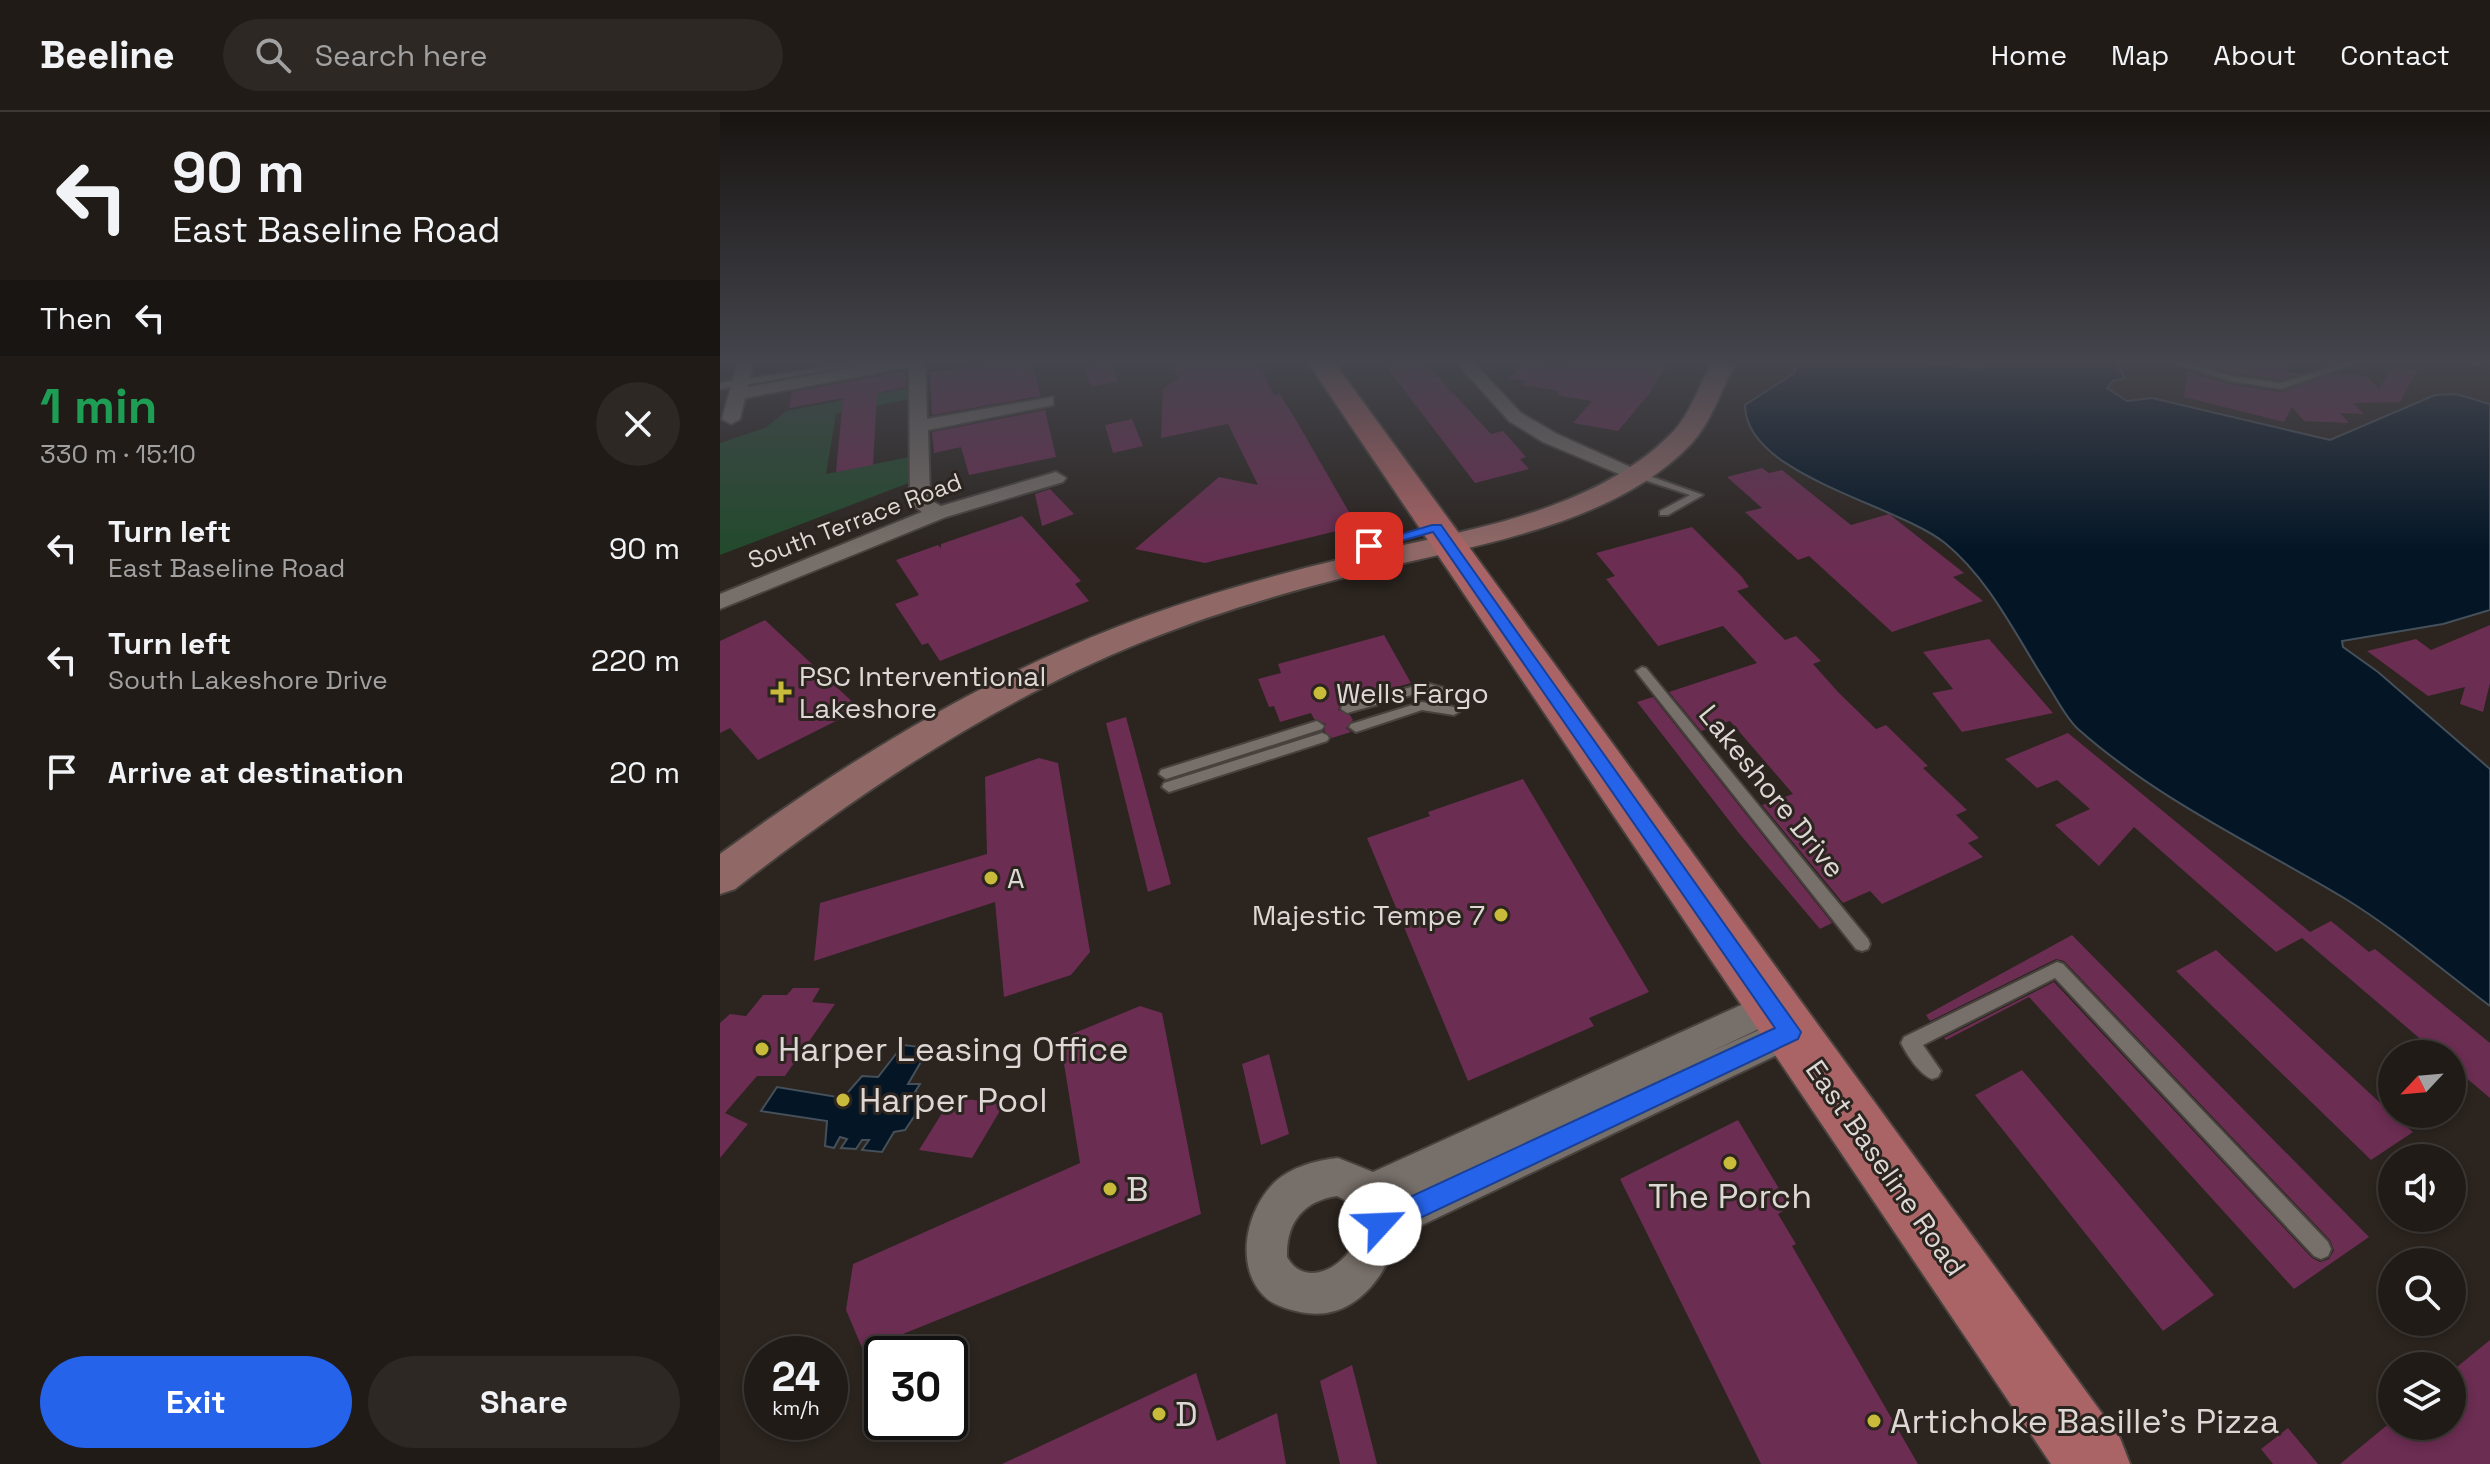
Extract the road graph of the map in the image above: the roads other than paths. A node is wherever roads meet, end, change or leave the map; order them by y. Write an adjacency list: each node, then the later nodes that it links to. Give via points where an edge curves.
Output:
1 (929, 424): 6 (street)
2 (1364, 424): 11 (main road, East Baseline Road)
3 (1527, 424): 7 (street)
4 (1663, 424): 7 (street)
5 (1693, 424): 7 (street, via 1681,440)
6 (919, 426): 9 (street, via 920,503)
7 (1626, 470): 10 (lane, via 1698,495); 11 (street, via 1586,500)
8 (1056, 478): 9 (street, South Terrace Road)
9 (939, 513): 12 (street, South Terrace Road)
10 (1664, 513)
11 (1441, 534): 15 (street, via 1153,607 1049,649); 20 (main road, East Baseline Road)
12 (720, 602)
13 (1642, 671): 19 (lane, Lakeshore Drive)
14 (1449, 701): 14 (lane, via 1422,706 1352,719 1426,687)
15 (958, 705): 17 (street, via 841,759); 18 (street)
16 (1318, 730): 16 (lane, via 1167,777)
17 (720, 843)
18 (720, 877)
19 (1862, 944)
20 (1781, 1019): 22 (street); 24 (main road, East Baseline Road)
21 (1932, 1071): 23 (lane, via 1910,1043 2057,969)
22 (1375, 1209)
23 (2321, 1249)
24 (2094, 1464)

